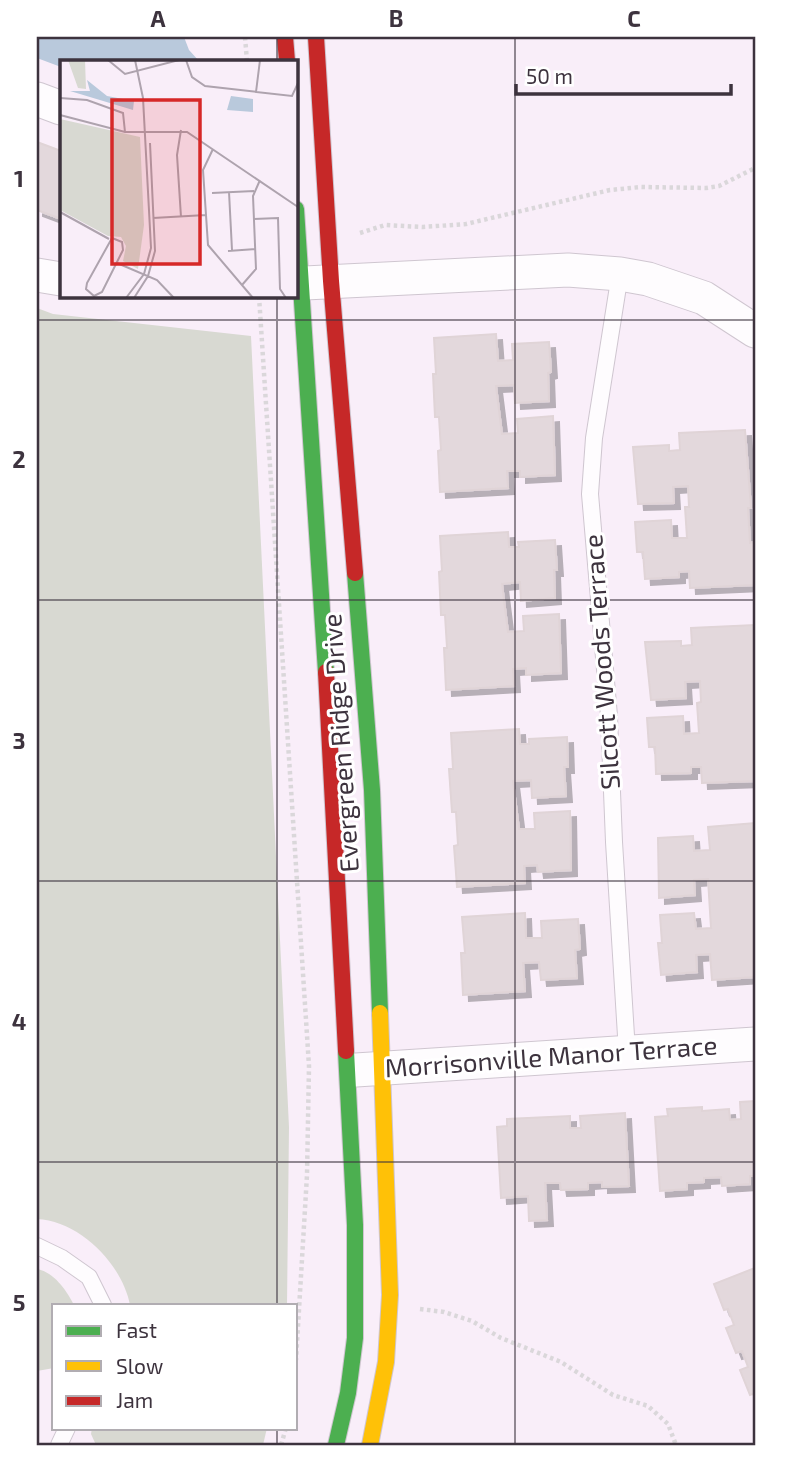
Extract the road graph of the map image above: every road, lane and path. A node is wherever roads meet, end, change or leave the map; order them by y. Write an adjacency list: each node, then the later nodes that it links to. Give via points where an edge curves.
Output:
1 (245, 37): 4 (path)
2 (285, 37): 5 (street)
3 (316, 37): 14 (street, Evergreen Ridge Drive)
4 (247, 60)
5 (287, 60)
6 (37, 99): 7 (street)
7 (60, 108)
8 (755, 168): 10 (path, via 719,186 610,190 466,224 385,225)
9 (298, 220): 14 (street, Evergreen Ridge Drive)
10 (360, 233)
11 (620, 274): 14 (street, via 568,270); 16 (street, via 704,298); 18 (lane, Silcott Woods Terrace, via 594,438 590,494 609,716)
12 (37, 275): 13 (street)
13 (60, 279)
14 (309, 283): 19 (street, Evergreen Ridge Drive, via 372,790); 20 (street, Evergreen Ridge Drive)
15 (259, 298): 24 (path, via 309,1066)
16 (755, 331)
17 (755, 1044): 18 (street, Morrisonville Manor Terrace)
18 (627, 1052): 19 (street, Morrisonville Manor Terrace)
19 (382, 1069): 20 (street, Morrisonville Manor Terrace); 26 (street, Evergreen Ridge Drive, via 390,1294 386,1362)
20 (348, 1070): 25 (street, Evergreen Ridge Drive, via 355,1338)
21 (37, 1246): 22 (lane, via 89,1277)
22 (102, 1304)
23 (413, 1307): 27 (path, via 472,1321 561,1362 613,1395 648,1406 668,1423)
24 (298, 1326)
25 (336, 1445)
26 (370, 1445)
27 (676, 1445)

